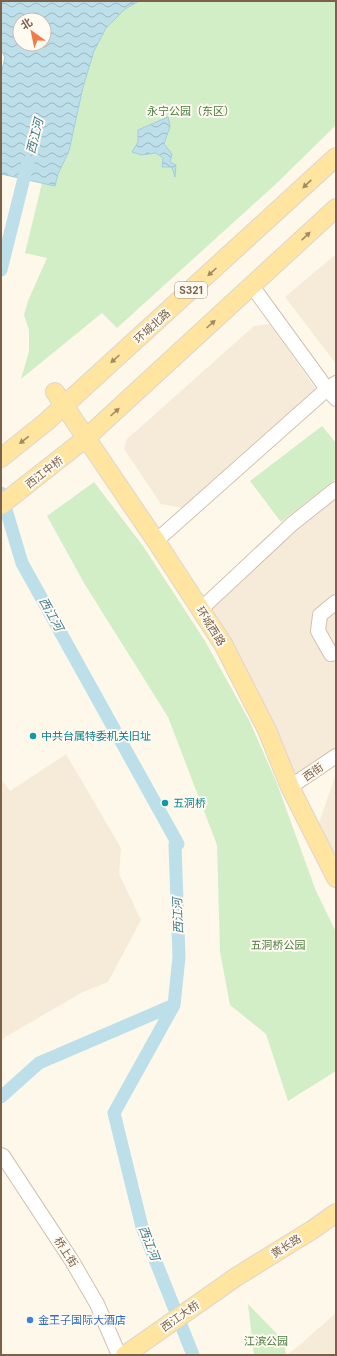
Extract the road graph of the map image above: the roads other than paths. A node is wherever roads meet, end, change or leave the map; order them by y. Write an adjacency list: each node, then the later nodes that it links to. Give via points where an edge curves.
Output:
1 (336, 157): 5 (main road, 环城北路 / S321, one-way to 5)
2 (336, 208): 3 (main road, one-way to 2)
3 (252, 286): 4 (street); 6 (main road, one-way to 3)
4 (333, 390): 10 (street)
5 (60, 399): 6 (main road, 环城西路); 7 (main road, 环城北路 / S321, one-way to 7, via 46,422)
6 (86, 438): 9 (main road, 西江中桥); 10 (main road, 环城西路)
7 (1, 458)
8 (336, 489): 12 (street, via 292,524)
9 (1, 505)
10 (156, 541): 12 (main road, 环城西路)
11 (336, 602): 13 (street, via 320,615 318,631 331,654)
12 (201, 609): 15 (main road, 环城西路, via 223,644 267,730)
13 (336, 653)
14 (336, 756): 15 (street, 西街)
15 (290, 788): 16 (main road, 环城西路)
16 (336, 878)
17 (1, 1155): 20 (street, 桥上街, via 72,1261 97,1304)
18 (336, 1213): 19 (main road, 黄长路)
19 (236, 1277): 21 (main road, 西江大桥)
20 (119, 1355)
21 (125, 1355)

